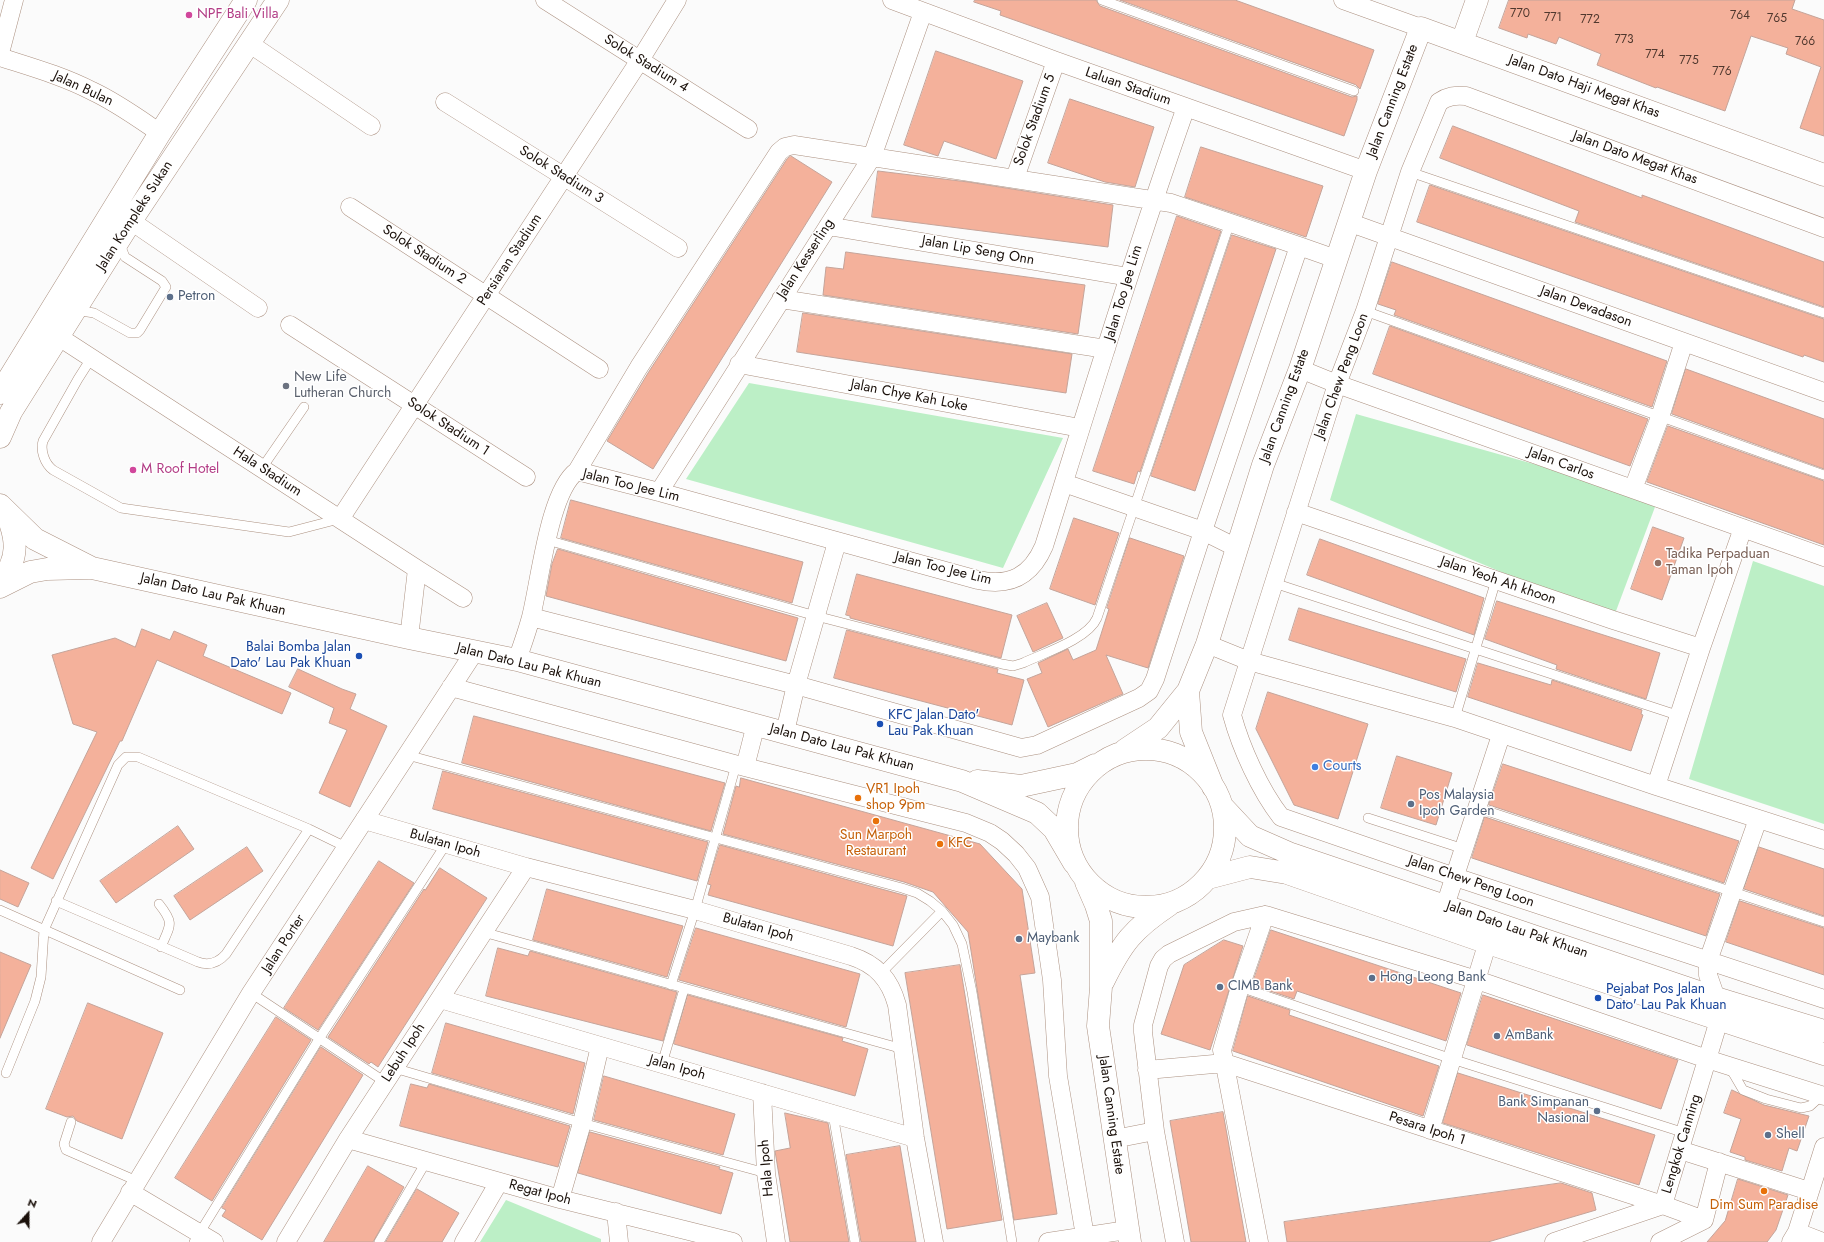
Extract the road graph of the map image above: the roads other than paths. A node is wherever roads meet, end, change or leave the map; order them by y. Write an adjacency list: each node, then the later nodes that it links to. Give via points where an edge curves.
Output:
1 (14, 0): 14 (street)
2 (246, 0): 24 (main road, Jalan Kompleks Sukan)
3 (278, 0): 13 (main road, Jalan Kompleks Sukan)
4 (545, 0): 16 (street, Solok Stadium 4)
5 (677, 0): 16 (street, Persiaran Stadium)
6 (892, 0): 10 (street, Laluan Stadium)
7 (1102, 0): 18 (lane)
8 (1343, 0): 11 (street, Jalan Dato Haji Megat Khas)
9 (1477, 0): 12 (main road)
10 (923, 12): 17 (street, Laluan Stadium); 25 (street, Jalan Kesserling)
11 (1422, 28): 12 (main road, Jalan Dato Haji Megat Khas); 26 (main road, Jalan Canning Estate)
12 (1462, 42): 28 (main road, Jalan Dato Haji Megat Khas)
13 (250, 44): 22 (street); 33 (main road, Jalan Kompleks Sukan)
14 (0, 53)
15 (0, 57): 24 (street, Jalan Bulan, via 92,91)
16 (640, 60): 23 (street, Solok Stadium 4); 29 (street, Persiaran Stadium)
17 (1056, 61): 21 (street, Laluan Stadium); 30 (street, Solok Stadium 5)
18 (1354, 92)
19 (1446, 97): 27 (street, Jalan Chew Peng Loon, via 1434,109); 37 (street, Jalan Dato Megat Khas, via 1466,96)
20 (445, 102): 29 (street, Solok Stadium 3)
21 (1186, 107): 26 (street, Laluan Stadium); 31 (street, Jalan Too Jee Lim)
22 (371, 126)
23 (748, 129)
24 (160, 133): 60 (main road, Jalan Kompleks Sukan)
25 (872, 157): 30 (street); 36 (street, Jalan Kesserling); 67 (street, via 794,145 782,149 639,367)
26 (1366, 171): 35 (main road, Jalan Canning Estate)
27 (1410, 172): 38 (street, Jalan Chew Peng Loon); 49 (lane)
28 (1824, 175)
29 (564, 177): 41 (street, Solok Stadium 3); 44 (street, Persiaran Stadium)
30 (1014, 178): 31 (street)
31 (1153, 201): 34 (street, via 1171,203); 43 (street, Jalan Too Jee Lim)
32 (350, 207): 44 (street, Solok Stadium 2)
33 (131, 221): 39 (main road, Jalan Kompleks Sukan); 46 (street)
34 (1230, 222): 40 (street); 73 (lane)
35 (1348, 222): 38 (street, Jalan Devadason); 42 (main road, Jalan Canning Estate)
36 (828, 226): 43 (street, Jalan Lip Seng Onn); 45 (street, Jalan Kesserling)
37 (1824, 228)
38 (1390, 236): 48 (street, Jalan Chew Peng Loon); 52 (street, Jalan Devadason)
39 (119, 240): 47 (main road, Jalan Kompleks Sukan); 47 (lane, via 125,257 162,281 166,287 140,330 137,333 130,333 94,313)
40 (1299, 246): 42 (street); 78 (street)
41 (678, 248)
42 (1336, 259): 56 (main road, Jalan Canning Estate)
43 (1129, 277): 53 (street, Jalan Too Jee Lim)
44 (486, 296): 57 (street, Solok Stadium 2); 61 (street, Persiaran Stadium)
45 (780, 299): 53 (street); 55 (street, Jalan Kesserling)
46 (258, 308)
47 (75, 310): 51 (main road, Jalan Kompleks Sukan)
48 (1365, 311): 58 (street, Jalan Chew Peng Loon); 63 (lane)
49 (1824, 312)
50 (290, 325): 61 (street, Solok Stadium 1)
51 (59, 336): 54 (street, Hala Stadium); 65 (main road, Jalan Kompleks Sukan, via 12,412)
52 (1684, 342): 59 (street, Jalan Devadason); 63 (street)
53 (1106, 349): 64 (street, Jalan Too Jee Lim)
54 (92, 357): 66 (street, Hala Stadium); 76 (lane, via 43,442 42,453 53,470 121,508 289,532)
55 (739, 364): 64 (street, Jalan Chye Kah Loke); 72 (street, Jalan Kesserling)
56 (1300, 368): 58 (street, Jalan Carlos); 81 (main road, Jalan Canning Estate, via 1263,465)
57 (599, 369)
58 (1336, 384): 71 (street, Jalan Carlos); 75 (street, Jalan Chew Peng Loon)
59 (1824, 392)
60 (0, 393)
61 (415, 405): 69 (street, Solok Stadium 1); 76 (street, Persiaran Stadium)
62 (304, 407): 66 (lane)
63 (1660, 417): 68 (lane); 71 (street)
64 (1080, 428): 70 (street, Jalan Too Jee Lim)
65 (0, 437)
66 (262, 468): 76 (street, Hala Stadium)
67 (577, 471): 72 (street, Jalan Too Jee Lim); 79 (street, Jalan Too Jee Lim, via 561,492)
68 (1824, 475)
69 (526, 477)
70 (1064, 483): 73 (street); 80 (street, Jalan Too Jee Lim, via 1039,557 1026,572 1003,582 978,580)
71 (1633, 489): 77 (street, Jalan Carlos)
72 (659, 492): 80 (street, Jalan Too Jee Lim)
73 (1134, 507): 78 (street); 90 (lane, via 1095,624 1081,636 1023,663 1013,666 1002,664)
74 (3, 508): 83 (main road, via 35,539); 86 (main road, via 14,532 15,553 8,573)
75 (1296, 512): 85 (street, Jalan Yeoh Ah khoon); 87 (street, Jalan Chew Peng Loon)
76 (340, 519): 84 (street, Hala Stadium)
77 (1743, 528): 82 (street, Jalan Carlos); 94 (street)
78 (1203, 531): 81 (street); 99 (street, via 1155,680 1149,691 1037,745 1015,747)
79 (547, 540): 90 (lane); 91 (street, Jalan Too Jee Lim)
80 (837, 542): 90 (street)
81 (1237, 548): 93 (main road, Jalan Canning Estate)
82 (1824, 557)
83 (92, 568): 88 (main road, via 30,572); 92 (main road, Jalan Dato Lau Pak Khuan)
84 (417, 569): 89 (street, Hala Stadium); 92 (street)
85 (1496, 580): 94 (street, Jalan Yeoh Ah khoon); 95 (lane)
86 (0, 582)
87 (1274, 583): 95 (lane); 98 (street, Jalan Chew Peng Loon)
88 (0, 587)
89 (463, 598)
90 (816, 616): 99 (street)
91 (531, 617): 97 (street, Jalan Too Jee Lim); 99 (street)
92 (409, 638): 96 (main road, Jalan Dato Lau Pak Khuan)
93 (1207, 644): 98 (street); 101 (main road, Jalan Canning Estate)
94 (1701, 648): 102 (street)
95 (1475, 649): 102 (lane); 103 (lane)
96 (475, 651): 97 (main road, Jalan Dato Lau Pak Khuan); 100 (street, Jalan Porter)
97 (517, 660): 104 (main road, Jalan Dato Lau Pak Khuan)
98 (1249, 660): 103 (street); 126 (street, Jalan Chew Peng Loon, via 1232,716 1268,800 1281,817)
99 (796, 684): 105 (street)
100 (451, 687): 107 (street, Jalan Porter); 109 (street)
101 (1188, 691): 108 (main road, via 1158,728); 112 (main road, Jalan Canning Estate, via 1191,732)
102 (1680, 716): 111 (street)
103 (1455, 718): 106 (street)
104 (756, 724): 105 (main road, Jalan Dato Lau Pak Khuan); 109 (street)
105 (785, 732): 110 (main road, Jalan Dato Lau Pak Khuan)
106 (1501, 734): 111 (street); 114 (street)
107 (407, 755): 117 (street, Jalan Porter); 119 (lane)
108 (1112, 757): 110 (main road, Jalan Dato Lau Pak Khuan, via 1077,774 1021,786 982,780); 112 (main road, via 1147,749 1173,754 1196,767); 125 (main road, via 1085,776 1073,796 1067,818 1067,841)
109 (740, 766): 119 (lane); 195 (street, via 966,823 990,833 1016,854 1040,897 1043,911 1052,980 1058,1076)
110 (962, 781): 125 (main road, Jalan Dato Lau Pak Khuan, via 1037,813 1054,829)
111 (1656, 786): 116 (street)
112 (1213, 787): 113 (main road)
113 (1222, 806): 127 (main road, via 1226,831 1220,856); 132 (main road, Jalan Dato Lau Pak Khuan, via 1250,836 1291,854)
114 (1478, 808): 123 (street); 128 (lane)
115 (1368, 818): 123 (lane)
116 (1758, 819): 120 (street); 128 (street)
117 (364, 820): 121 (street, Bulatan Ipoh); 122 (street, Jalan Porter)
118 (309, 829): 122 (lane); 129 (lane, via 138,757 126,757 118,765); 141 (lane, via 222,959 204,964)
119 (716, 838): 134 (lane); 135 (lane, via 917,893)
120 (1824, 840)
121 (446, 844): 124 (street, Bulatan Ipoh); 157 (lane)
122 (346, 847): 151 (street, Jalan Porter)
123 (1464, 849): 126 (street)
124 (526, 867): 134 (street, Bulatan Ipoh); 139 (street, Lebuh Ipoh)
125 (1080, 871): 130 (main road, via 1103,895 1125,904 1149,907); 146 (main road, Jalan Canning Estate, via 1101,921)
126 (1455, 877): 132 (street); 142 (street, Jalan Chew Peng Loon)
127 (1208, 878): 130 (main road, via 1192,893); 140 (main road, Jalan Dato Lau Pak Khuan, via 1250,867 1287,873)
128 (1733, 892): 137 (lane); 142 (street)
129 (56, 901): 138 (lane); 141 (lane)
130 (1173, 903): 146 (main road, Jalan Canning Estate, via 1136,929 1120,950)
131 (159, 904): 141 (lane, via 170,918)
132 (1445, 906): 140 (street, via 1485,925 1490,935); 149 (main road, Jalan Dato Lau Pak Khuan)
133 (0, 910): 138 (lane)
134 (695, 910): 143 (street, Bulatan Ipoh, via 863,960); 145 (lane)
135 (942, 911): 143 (lane); 205 (lane, via 953,925 962,944)
136 (1265, 915): 144 (street); 147 (street); 165 (street, via 1234,922 1163,959 1143,1025)
137 (1824, 922)
138 (44, 930): 150 (lane); 166 (lane, via 40,983)
139 (483, 932): 145 (lane); 153 (street, Lebuh Ipoh)
140 (1488, 943): 144 (street); 155 (main road, Jalan Dato Lau Pak Khuan)
141 (161, 947)
142 (1708, 961): 152 (street, via 1708,975); 154 (street, Jalan Chew Peng Loon)
143 (881, 973): 159 (street, Bulatan Ipoh, via 894,993)
144 (1476, 980): 161 (street); 162 (street)
145 (671, 985): 148 (lane)
146 (1101, 987): 177 (main road, Jalan Canning Estate, via 1098,1026)
147 (1240, 987): 161 (lane); 164 (street, via 1222,1050)
148 (684, 988): 159 (lane); 163 (lane)
149 (1691, 989): 152 (main road, Jalan Dato Lau Pak Khuan); 155 (street, Lengkok Canning, via 1699,996 1718,1003 1722,1008)
150 (180, 990)
151 (251, 993): 157 (lane); 185 (street, Jalan Porter)
152 (1716, 998): 156 (main road, Jalan Dato Lau Pak Khuan)
153 (440, 999): 158 (street, Jalan Ipoh); 167 (street, Lebuh Ipoh)
154 (1824, 999)
155 (1719, 1020): 160 (main road, Jalan Dato Lau Pak Khuan); 162 (street, Lengkok Canning)
156 (1824, 1031)
157 (319, 1039): 167 (lane); 194 (lane)
158 (600, 1046): 163 (street, Jalan Ipoh); 172 (street)
159 (903, 1049): 175 (street, Bulatan Ipoh)
160 (1824, 1054)
161 (1452, 1059): 173 (street); 178 (lane)
162 (1707, 1059): 169 (street); 178 (street, Lengkok Canning)
163 (662, 1064): 168 (street, Jalan Ipoh)
164 (1224, 1064): 165 (street, Pesara Ipoh 1); 173 (street, Pesara Ipoh 1); 208 (street)
165 (1147, 1070): 174 (street)
166 (6, 1073)
167 (390, 1075): 172 (lane); 176 (street, Lebuh Ipoh)
168 (762, 1093): 170 (street, Jalan Ipoh); 183 (street, Hala Ipoh)
169 (1823, 1096)
170 (833, 1114): 175 (street, Jalan Ipoh); 203 (lane)
171 (71, 1122): 185 (lane, via 64,1144 66,1150)
172 (582, 1123): 183 (lane); 187 (street)
173 (1430, 1130): 188 (street, Pesara Ipoh 1)
174 (1155, 1131): 177 (street); 207 (street)
175 (915, 1138): 204 (street, Bulatan Ipoh)
176 (348, 1139): 180 (street, Regat Ipoh); 197 (street, Lebuh Ipoh)
177 (1114, 1139): 191 (main road, Jalan Canning Estate)
178 (1682, 1142): 181 (street); 188 (street, Lengkok Canning)
179 (1824, 1147): 182 (street)
180 (426, 1162): 184 (street, Regat Ipoh); 198 (lane)
181 (1719, 1162): 186 (street); 190 (street)
182 (1820, 1172): 186 (street)
183 (766, 1173): 202 (street, Hala Ipoh)
184 (499, 1182): 187 (street, Regat Ipoh); 199 (street)
185 (134, 1186): 194 (street); 196 (street, Jalan Porter)
186 (1809, 1191): 193 (street)
187 (560, 1199): 189 (street, Regat Ipoh)
188 (1663, 1205): 190 (street, Pesara Ipoh 1); 209 (street, Lengkok Canning)
189 (616, 1212): 192 (street, Regat Ipoh); 200 (street)
190 (1704, 1220): 210 (street)
191 (1128, 1236): 195 (street)
192 (698, 1237): 201 (street, Regat Ipoh)
193 (1794, 1237): 211 (street)
194 (203, 1239)
195 (1086, 1240): 206 (street)
196 (101, 1242)
197 (286, 1242)
198 (379, 1242)
199 (464, 1242)
200 (619, 1242)
201 (733, 1242)
202 (776, 1242)
203 (855, 1242)
204 (934, 1242)
205 (1012, 1242)
206 (1048, 1242)
207 (1175, 1242)
208 (1259, 1242)
209 (1554, 1242)
210 (1660, 1242)
211 (1823, 1242)

